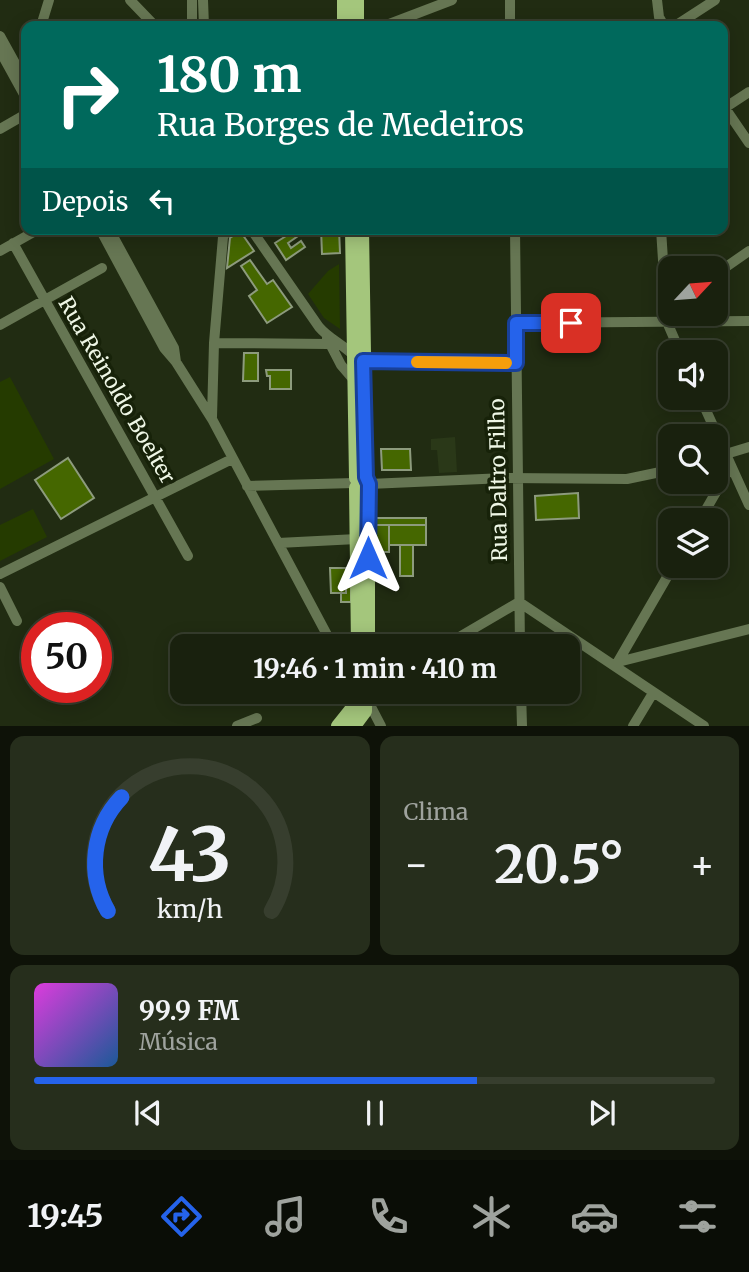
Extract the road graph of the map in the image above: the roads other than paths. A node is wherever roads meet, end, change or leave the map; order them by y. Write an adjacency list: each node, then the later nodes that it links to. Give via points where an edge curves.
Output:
1 (49, 0): 11 (street)
2 (130, 0): 12 (street)
3 (192, 0): 13 (street)
4 (203, 0): 14 (street)
5 (344, 0): 15 (main road)
6 (357, 0): 16 (main road)
7 (452, 0): 17 (street)
8 (510, 0): 18 (street)
9 (657, 0): 19 (street)
10 (715, 0): 20 (street)
11 (43, 21)
12 (150, 21)
13 (192, 21)
14 (204, 21)
15 (344, 21)
16 (357, 21)
17 (397, 21)
18 (510, 21)
19 (661, 21)
20 (683, 21)
21 (0, 36): 23 (street)
22 (0, 51): 23 (street)
23 (19, 72)
24 (749, 92): 25 (street)
25 (728, 104)
26 (728, 114): 29 (street)
27 (21, 117): 28 (street)
28 (0, 129)
29 (749, 144)
30 (27, 235): 39 (street)
31 (103, 235): 54 (street)
32 (113, 235): 54 (street, via 174,348)
33 (224, 235): 52 (street)
34 (255, 235): 51 (street)
35 (352, 235): 53 (main road)
36 (362, 235): 53 (main road)
37 (515, 235): 49 (street, Rua Daltro Filho)
38 (662, 235): 42 (street)
39 (13, 243): 40 (street); 45 (street, Rua Reinoldo Boelter)
40 (0, 251)
41 (749, 251): 43 (street)
42 (663, 256)
43 (728, 266)
44 (102, 268): 45 (street)
45 (44, 301): 50 (street); 67 (street, Rua Reinoldo Boelter)
46 (728, 321): 47 (street)
47 (749, 321)
48 (658, 322): 49 (street)
49 (516, 323): 55 (street, Rua Daltro Filho)
50 (0, 325)
51 (327, 340): 52 (street); 53 (street, via 338,340); 56 (street)
52 (214, 343): 57 (street)
53 (358, 357): 55 (street); 56 (main road); 65 (main road)
54 (176, 362): 57 (street)
55 (516, 363): 64 (street, Rua Daltro Filho)
56 (353, 379): 65 (main road)
57 (212, 419): 60 (street)
58 (749, 447): 59 (street)
59 (728, 454)
60 (232, 459): 66 (street); 67 (street)
61 (728, 463): 62 (street)
62 (731, 466): 68 (street); 69 (street)
63 (658, 473): 64 (street, via 627,479)
64 (517, 478): 65 (street); 76 (street, Rua Daltro Filho)
65 (362, 483): 66 (street); 70 (main road)
66 (247, 486): 71 (street)
67 (155, 497): 72 (street, Rua Reinoldo Boelter); 73 (street)
68 (749, 505)
69 (707, 508)
70 (363, 539): 71 (street); 80 (main road); 81 (main road)
71 (278, 543): 79 (street)
72 (188, 556)
73 (0, 574)
74 (666, 578): 84 (street)
75 (0, 587): 77 (street)
76 (519, 602): 82 (street); 83 (street, Rua Daltro Filho); 84 (street)
77 (17, 621)
78 (749, 629): 84 (street)
79 (327, 634)
80 (359, 634)
81 (367, 634)
82 (464, 634)
83 (520, 634)
84 (616, 665): 85 (street)
85 (653, 693): 96 (street); 97 (street)
86 (359, 704): 92 (main road)
87 (365, 704): 93 (main road)
88 (370, 704): 94 (street)
89 (521, 704): 95 (street)
90 (257, 718): 91 (street)
91 (237, 726)
92 (338, 726)
93 (355, 726)
94 (381, 726)
95 (522, 726)
96 (633, 726)
97 (705, 726)

